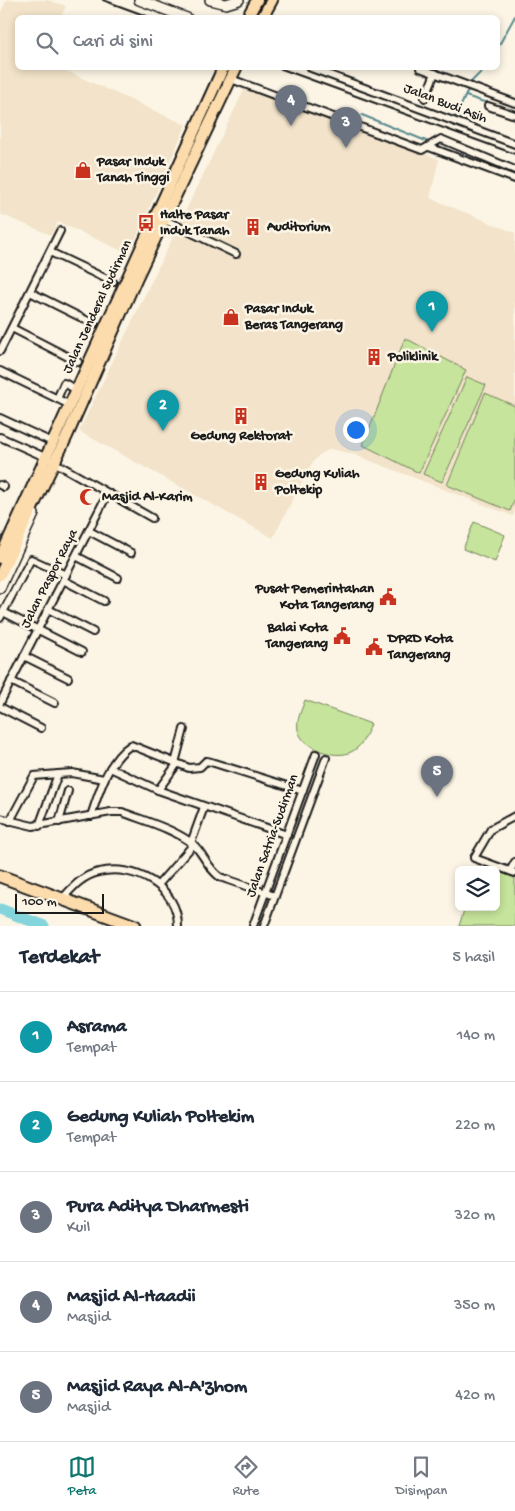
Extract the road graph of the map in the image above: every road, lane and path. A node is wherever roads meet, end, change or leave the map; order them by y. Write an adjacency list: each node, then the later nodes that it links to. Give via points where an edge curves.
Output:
1 (139, 0): 6 (street)
2 (210, 0): 3 (street, via 226,4)
3 (238, 0)
4 (256, 0): 7 (main road)
5 (272, 0): 8 (main road)
6 (179, 15)
7 (248, 15)
8 (264, 15)
9 (222, 70): 36 (main road, Jalan Jenderal Sudirman)
10 (235, 70): 14 (main road, Jalan Jenderal Sudirman)
11 (316, 70): 19 (street, Jalan Budi Asih)
12 (426, 70): 13 (street)
13 (435, 73): 15 (street); 16 (street)
14 (231, 79): 20 (street, via 422,150); 25 (main road, Jalan Jenderal Sudirman)
15 (425, 98)
16 (515, 103)
17 (488, 106): 18 (street)
18 (515, 115)
19 (515, 144)
20 (431, 145): 21 (street, via 438,139); 22 (street)
21 (462, 149): 22 (street); 23 (street)
22 (458, 157): 23 (street)
23 (474, 159): 24 (street)
24 (512, 174)
25 (164, 220): 28 (street); 43 (main road, Jalan Jenderal Sudirman)
26 (60, 231): 27 (street)
27 (50, 252): 29 (street); 30 (street)
28 (236, 254)
29 (113, 282)
30 (30, 292): 31 (street); 32 (street)
31 (94, 324)
32 (12, 328): 33 (street); 34 (street)
33 (0, 352)
34 (78, 362)
35 (0, 371): 37 (street)
36 (75, 389): 37 (street, via 64,383); 38 (main road, Jalan Jenderal Sudirman)
37 (57, 399): 38 (street)
38 (68, 404): 41 (main road, Jalan Jenderal Sudirman)
39 (0, 418): 41 (street)
40 (0, 436): 42 (street)
41 (52, 442): 42 (main road, Jalan Jenderal Sudirman)
42 (45, 457): 43 (street); 50 (main road, Jalan Jenderal Sudirman)
43 (54, 462): 44 (street); 45 (main road, Jalan Jenderal Sudirman)
44 (108, 493): 46 (street); 47 (street, Jalan Paspor Raya)
45 (36, 499): 51 (main road, Jalan Jenderal Sudirman); 54 (street, Jalan Jenderal Sudirman, via 28,528)
46 (152, 518)
47 (89, 531): 48 (street); 49 (street, Jalan Paspor Raya)
48 (131, 552)
49 (76, 556): 52 (street, Jalan Paspor Raya); 53 (street)
50 (0, 558)
51 (0, 575)
52 (65, 577): 55 (street); 56 (street, Jalan Paspor Raya); 57 (street, via 31,559)
53 (118, 578)
54 (0, 588)
55 (104, 600)
56 (48, 609): 58 (street, Jalan Paspor Raya); 59 (street)
57 (2, 615): 58 (street)
58 (38, 630): 60 (street); 61 (street, Jalan Paspor Raya)
59 (93, 632)
60 (82, 652)
61 (24, 656): 62 (street); 63 (street, Jalan Paspor Raya)
62 (68, 678)
63 (12, 681): 64 (street); 65 (street, Jalan Paspor Raya)
64 (55, 703)
65 (0, 705): 66 (street)
66 (41, 728)
67 (184, 729): 70 (street)
68 (316, 754): 76 (street, Jalan Satria-Sudirman)
69 (326, 758): 92 (street, Jalan Satria-Sudirman)
70 (176, 763): 71 (street, via 131,745); 74 (street); 76 (street, via 189,768 211,762)
71 (110, 768): 73 (street); 74 (street)
72 (58, 774): 73 (street, via 72,773); 81 (street, via 34,776); 83 (street)
73 (104, 779): 78 (street)
74 (158, 790): 77 (street)
75 (68, 791): 82 (street)
76 (303, 791): 84 (street, Jalan Satria-Sudirman)
77 (204, 806): 84 (street); 85 (street)
78 (91, 816): 82 (street); 85 (street, via 122,812)
79 (515, 816): 87 (street, via 491,829 474,858)
80 (0, 818): 81 (street)
81 (10, 821): 83 (street)
82 (59, 822): 83 (street)
83 (39, 826)
84 (287, 836): 91 (street, Jalan Satria-Sudirman)
85 (192, 844): 90 (street); 91 (street, via 220,877)
86 (515, 862): 87 (street)
87 (512, 872)
88 (0, 876): 93 (highway)
89 (0, 883): 94 (highway)
90 (158, 885): 93 (street, via 142,874 120,869 97,872 77,882); 96 (street, via 172,903)
91 (266, 893): 92 (street); 97 (street, Jalan Satria-Sudirman)
92 (275, 896): 98 (street, Jalan Satria-Sudirman)
93 (62, 899): 95 (highway)
94 (116, 926)
95 (136, 926)
96 (178, 926)
97 (254, 926)
98 (264, 926)

